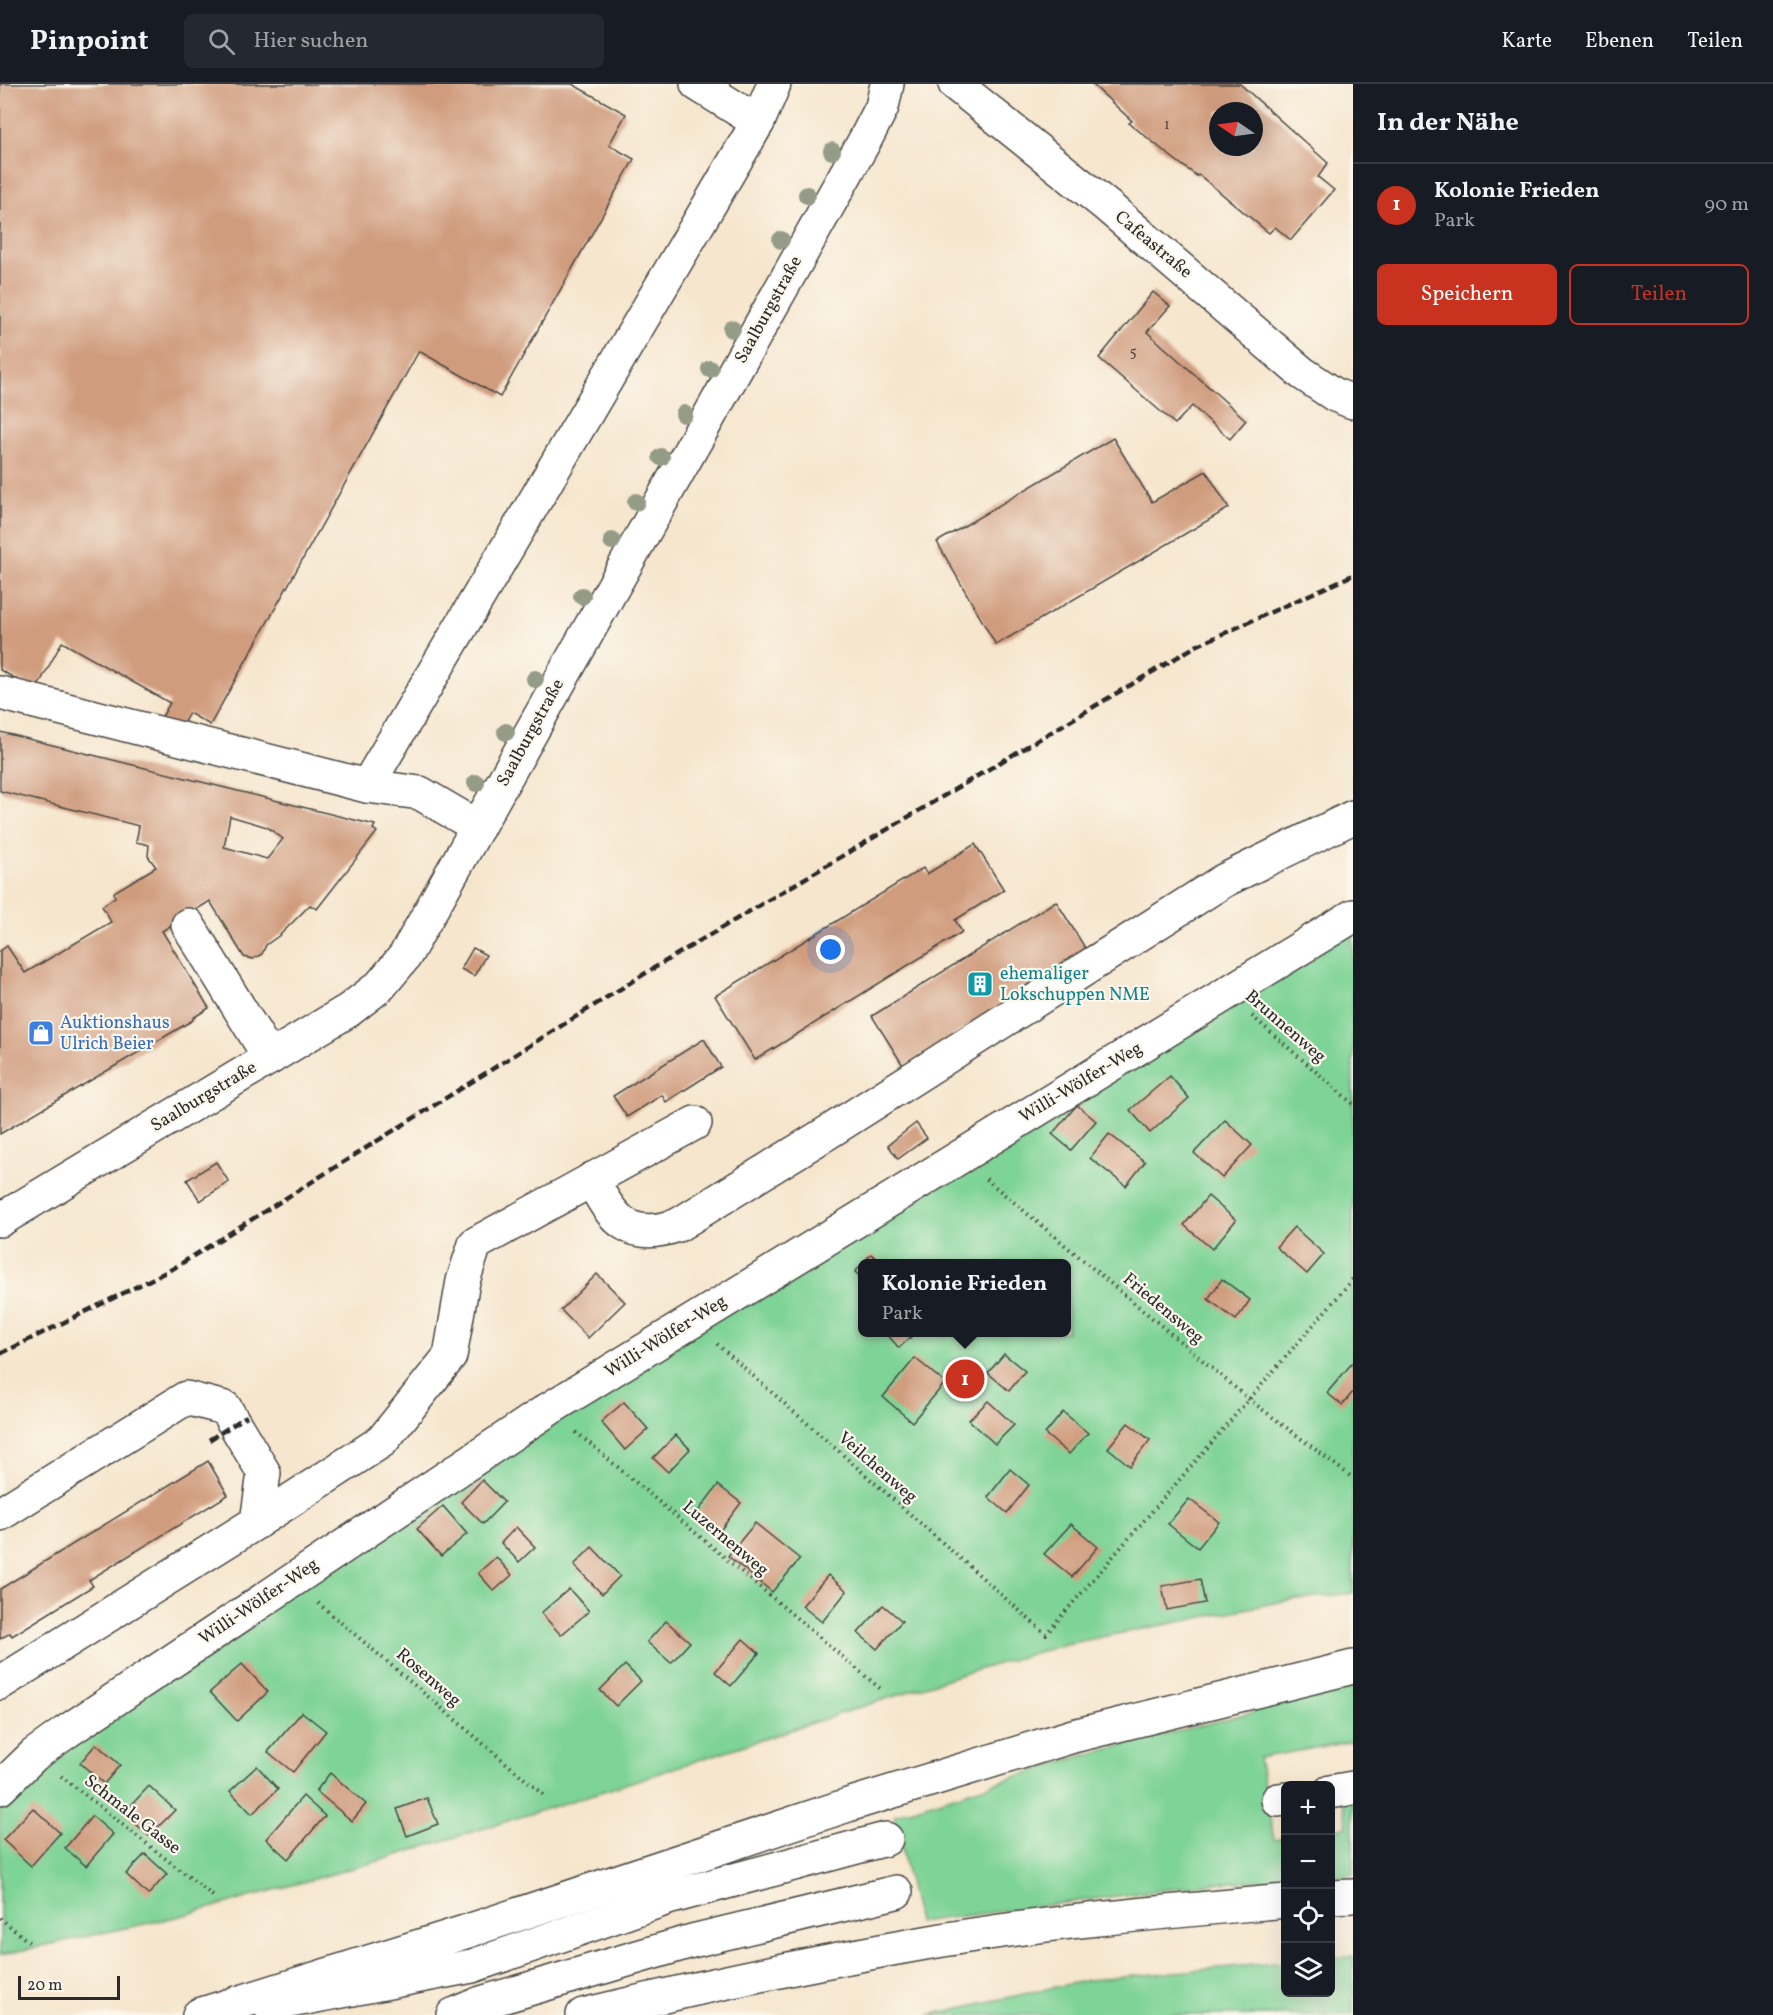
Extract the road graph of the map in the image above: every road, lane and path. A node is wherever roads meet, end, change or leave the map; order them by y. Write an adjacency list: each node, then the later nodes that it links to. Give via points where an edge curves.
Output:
1 (697, 84): 5 (main road)
2 (774, 84): 5 (main road)
3 (887, 84): 10 (main road, Saalburgstraße, via 882,107 865,140)
4 (955, 84): 6 (main road, Cafeastraße, via 1107,206 1302,373)
5 (758, 122): 8 (main road)
6 (1353, 402)
7 (0, 693): 8 (main road)
8 (367, 786): 10 (main road, via 420,793)
9 (1353, 817): 18 (main road, via 1223,881 678,1225 656,1233 621,1223 608,1210)
10 (478, 827): 14 (main road, Saalburgstraße, via 405,956 380,986 349,1011)
11 (1353, 916): 13 (main road, Willi-Wölfer-Weg)
12 (188, 925): 14 (main road)
13 (1227, 994): 15 (path, Brunnenweg); 17 (main road, Willi-Wölfer-Weg)
14 (270, 1058): 19 (main road, Saalburgstraße)
15 (1353, 1104)
16 (695, 1123): 18 (main road)
17 (959, 1156): 21 (main road, Willi-Wölfer-Weg); 22 (path, Friedensweg)
18 (592, 1179): 26 (main road, via 475,1244 450,1356 382,1441)
19 (0, 1220)
20 (1353, 1279): 22 (path)
21 (691, 1322): 22 (path, Veilchenweg, via 1046,1634); 23 (main road, Willi-Wölfer-Weg)
22 (1250, 1400): 24 (path, Friedensweg)
23 (549, 1409): 27 (main road, Willi-Wölfer-Weg); 30 (path, Luzernenweg)
24 (1353, 1478)
25 (0, 1514): 26 (main road, via 186,1398 225,1408 264,1473)
26 (256, 1522): 29 (main road)
27 (292, 1580): 31 (main road, Willi-Wölfer-Weg); 35 (path, Rosenweg)
28 (1353, 1667): 44 (main road, via 1073,1736)
29 (0, 1683)
30 (883, 1690)
31 (34, 1755): 32 (main road, Willi-Wölfer-Weg); 38 (path, Schmale Gasse)
32 (0, 1788)
33 (1353, 1788): 34 (main road)
34 (1335, 1791)
35 (546, 1797)
36 (886, 1839): 45 (main road, via 671,1897 472,1966)
37 (896, 1892): 46 (main road, via 692,1941)
38 (213, 1896)
39 (1353, 1896): 40 (main road)
40 (1335, 1897)
41 (1281, 1901): 47 (main road, via 1130,1915 927,1942 720,1982)
42 (0, 1918): 43 (path)
43 (31, 1944)
44 (200, 2015)
45 (217, 2015)
46 (453, 2015)
47 (583, 2015)

